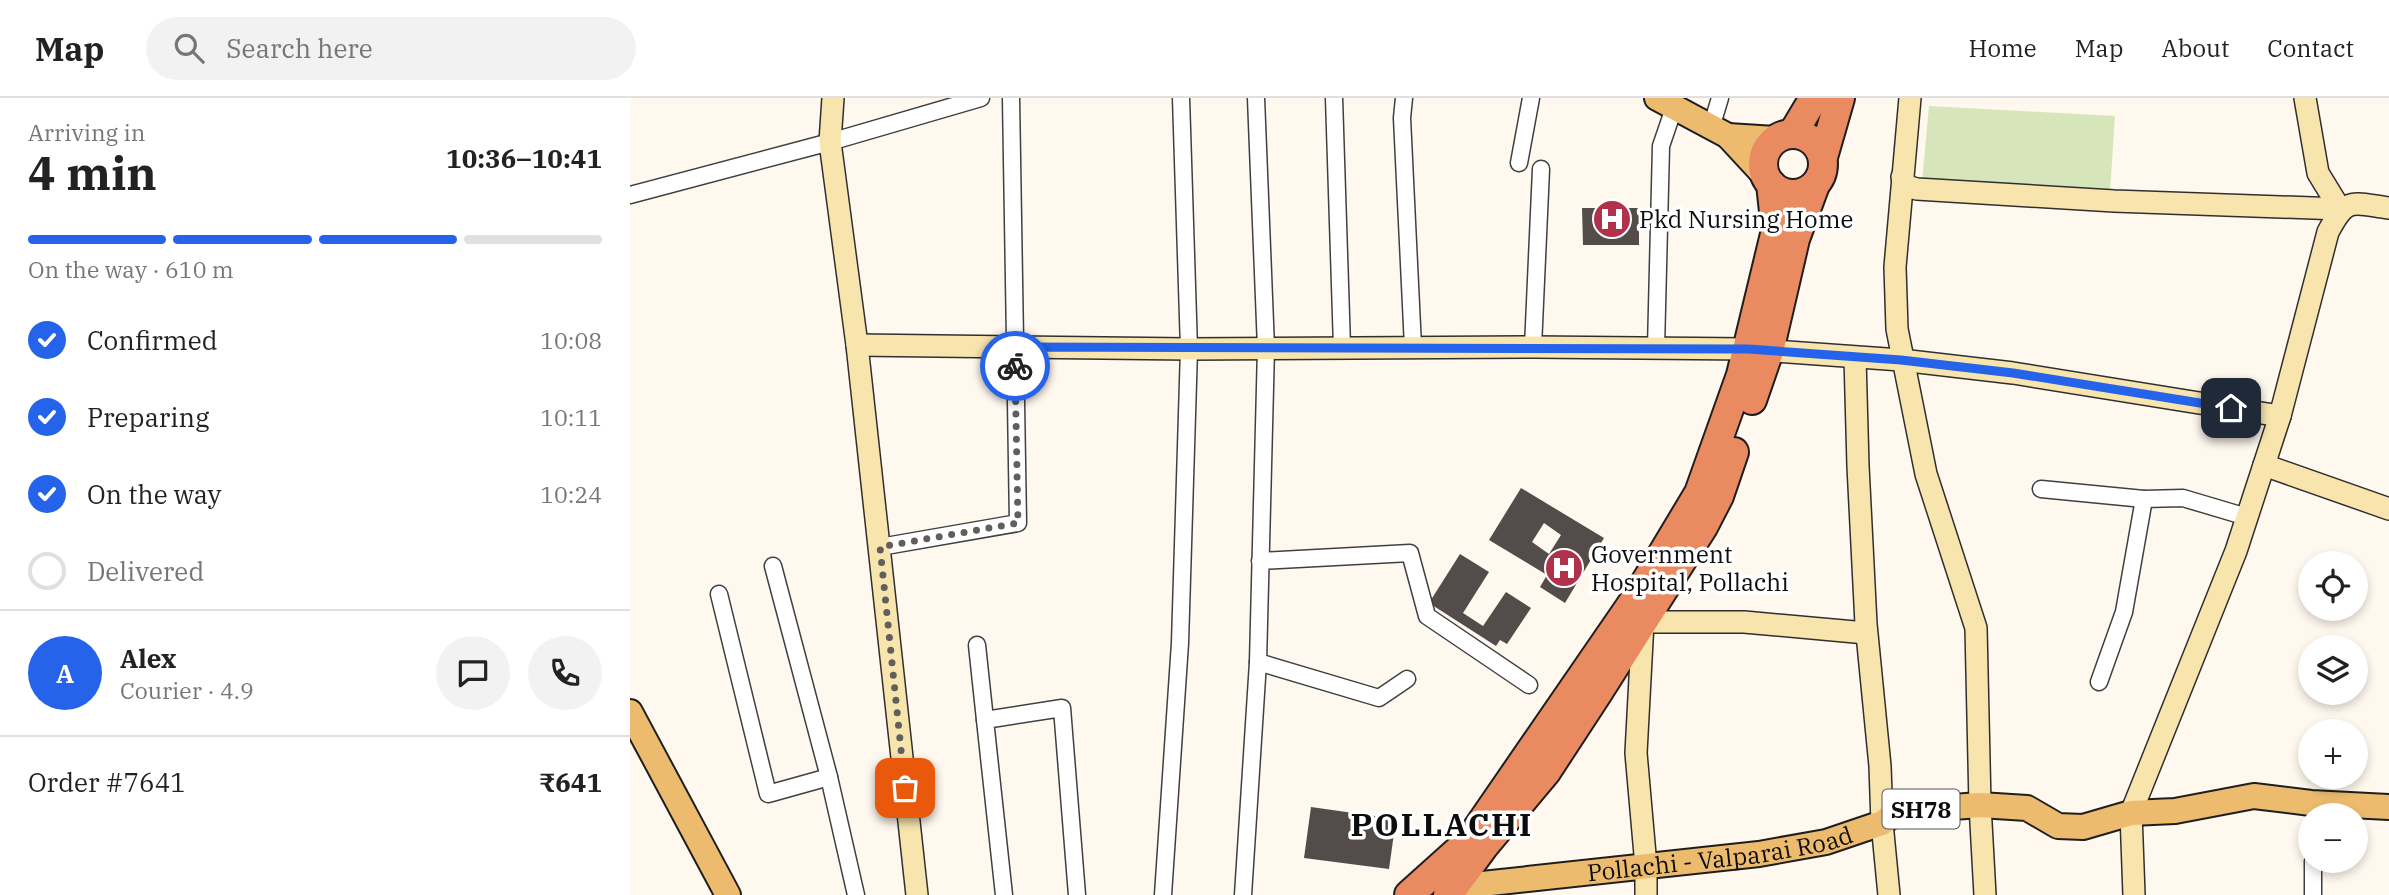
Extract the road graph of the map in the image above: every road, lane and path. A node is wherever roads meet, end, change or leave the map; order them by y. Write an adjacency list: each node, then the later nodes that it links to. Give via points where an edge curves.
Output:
1 (833, 98): 17 (street)
2 (981, 98): 17 (street)
3 (1011, 98): 28 (street)
4 (1181, 98): 34 (street)
5 (1256, 98): 32 (street)
6 (1334, 98): 29 (street)
7 (1404, 98): 30 (street)
8 (1531, 98): 19 (street)
9 (1720, 98): 15 (street)
10 (1814, 98): 16 (highway)
11 (1840, 98): 18 (highway)
12 (1910, 98): 21 (street)
13 (2305, 98): 26 (street, via 2318,173)
14 (1666, 103): 15 (main road); 33 (street)
15 (1720, 132): 16 (main road); 22 (main road)
16 (1784, 136): 18 (highway, via 1812,139); 22 (highway, via 1768,147 1764,156)
17 (830, 142): 24 (street); 27 (street)
18 (1823, 157): 23 (highway, via 1824,167)
19 (1519, 163)
20 (1541, 169): 31 (street)
21 (1902, 177): 26 (street, via 1906,186 1917,189); 37 (street, via 1895,267)
22 (1768, 180): 23 (highway, via 1787,194); 35 (highway, via 1776,230)
23 (1815, 185): 35 (highway)
24 (630, 195)
25 (2389, 208): 26 (street, via 2355,203)
26 (2340, 209): 38 (street, via 2328,232)
27 (857, 345): 28 (street); 44 (street)
28 (1015, 347): 34 (street); 44 (street, via 1018,523)
29 (1342, 347): 30 (street); 32 (street)
30 (1413, 347): 31 (street)
31 (1533, 347): 33 (street)
32 (1266, 348): 34 (street); 45 (street)
33 (1656, 348): 35 (street)
34 (1189, 349): 74 (street, via 1180,643)
35 (1759, 350): 36 (street); 48 (highway, via 1718,496); 76 (highway, via 1741,375 1699,493 1636,598 1468,842)
36 (1855, 358): 37 (street); 49 (street)
37 (1901, 360): 38 (street, via 2013,373); 59 (street, via 1926,474 1976,628)
38 (2280, 416): 39 (street)
39 (2264, 465): 42 (street); 43 (street)
40 (2041, 489): 41 (street)
41 (2144, 499): 43 (street, via 2183,498); 53 (street, via 2124,612)
42 (2389, 509)
43 (2247, 517): 63 (street)
44 (880, 547): 71 (street)
45 (1260, 561): 51 (street); 54 (street, via 1410,553 1427,616)
46 (773, 566): 58 (street)
47 (719, 594): 58 (street, via 768,794)
48 (1643, 622): 49 (street, via 1744,622); 65 (street, via 1636,753); 67 (highway, via 1546,772)
49 (1866, 633): 64 (street)
50 (977, 645): 56 (street)
51 (1258, 662): 52 (street, via 1379,698); 75 (street)
52 (1407, 679)
53 (2099, 682)
54 (1529, 685)
55 (630, 712): 69 (main road)
56 (985, 720): 72 (street); 73 (street, via 1062,708)
57 (630, 745): 68 (main road)
58 (829, 777): 70 (street)
59 (1980, 805): 63 (main road, Pollachi - Valparai Road / SH78, via 2027,808 2058,826 2083,827); 64 (main road, Pollachi - Valparai Road / SH78, via 1897,811); 79 (street)
60 (2298, 806): 63 (main road, Pollachi - Valparai Road / SH78, via 2254,796 2175,811)
61 (2389, 807): 62 (main road, Pollachi - Valparai Road / SH78)
62 (2368, 808)
63 (2131, 813): 80 (street)
64 (1882, 823): 65 (main road, Pollachi - Valparai Road / SH78, via 1813,845); 78 (street)
65 (1646, 866): 67 (main road, Pollachi - Valparai Road / SH78); 77 (street)
66 (2313, 873): 81 (street)
67 (1451, 891)
68 (711, 895)
69 (728, 895)
70 (856, 895)
71 (917, 895)
72 (1004, 895)
73 (1077, 895)
74 (1163, 895)
75 (1243, 895)
76 (1409, 895)
77 (1646, 895)
78 (1889, 895)
79 (1985, 895)
80 (2134, 895)
81 (2313, 895)

